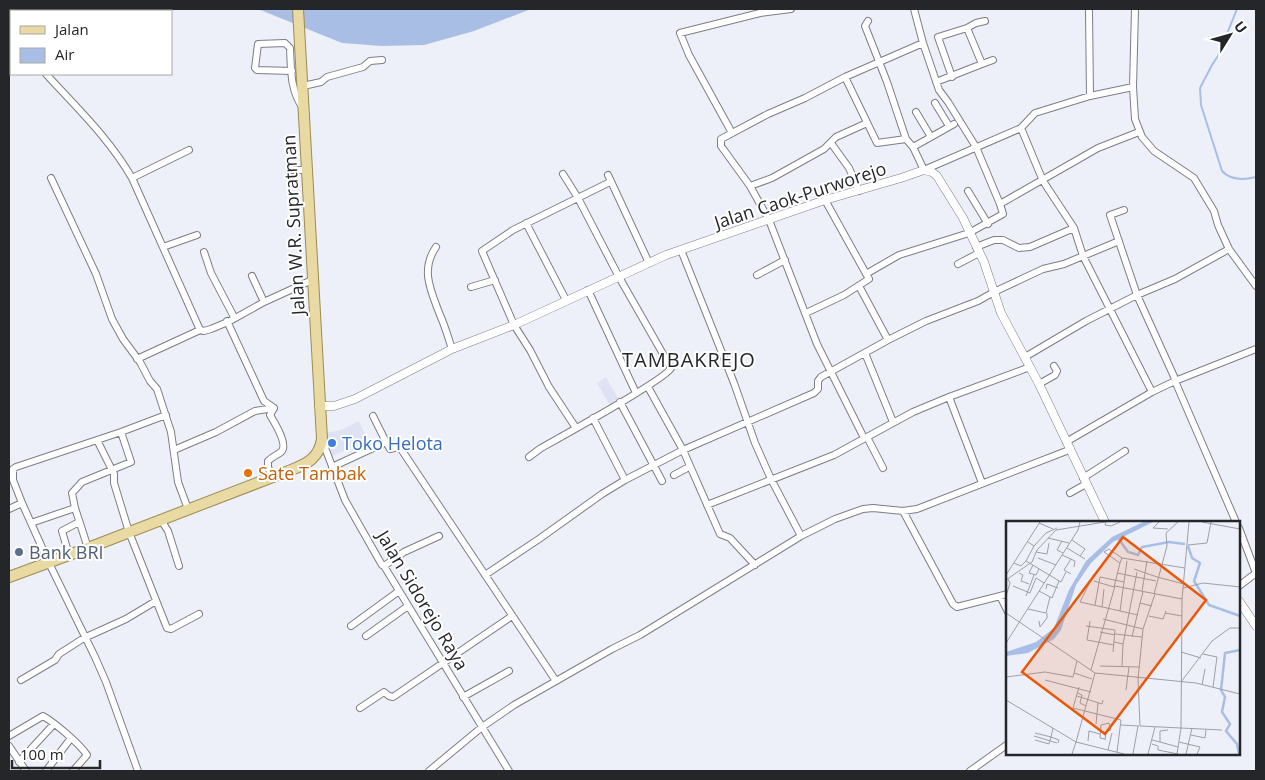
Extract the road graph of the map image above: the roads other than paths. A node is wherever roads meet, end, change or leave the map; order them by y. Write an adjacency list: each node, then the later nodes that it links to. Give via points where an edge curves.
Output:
1 (298, 9): 19 (main road, Jalan W.R. Supratman)
2 (791, 9): 28 (street, via 760,12 680,33)
3 (914, 9): 9 (street)
4 (1089, 9): 21 (street)
5 (1135, 9): 20 (street)
6 (868, 21): 12 (street, via 865,26)
7 (985, 21): 8 (street)
8 (967, 28): 13 (street); 17 (street, via 938,37)
9 (923, 43): 12 (street); 18 (street)
10 (382, 60): 19 (street, via 370,61 362,68 326,76 321,82)
11 (993, 60): 13 (street)
12 (880, 62): 16 (street); 30 (street)
13 (982, 64): 17 (street)
14 (292, 71): 14 (street, via 257,70 258,44 288,45); 23 (street, via 294,89)
15 (47, 75): 40 (street, via 106,139)
16 (845, 77): 25 (street); 28 (street)
17 (952, 77): 18 (street)
18 (936, 82): 33 (street)
19 (302, 86): 23 (main road, Jalan W.R. Supratman)
20 (1133, 87): 21 (street); 27 (street)
21 (1090, 96): 26 (street, via 1035,113)
22 (935, 103): 29 (street, via 952,125)
23 (304, 108): 36 (main road, Jalan W.R. Supratman)
24 (916, 112): 29 (street)
25 (868, 123): 30 (street, via 877,143); 31 (street, via 836,137)
26 (1021, 128): 33 (street); 41 (street)
27 (1139, 132): 41 (street, via 1098,148); 58 (street, via 1154,151 1194,178 1214,211)
28 (732, 133): 42 (street, via 720,139 721,146)
29 (931, 137): 32 (street)
30 (906, 139): 32 (street)
31 (832, 143): 42 (street, via 772,178); 43 (street, via 849,168)
32 (913, 147): 37 (street)
33 (976, 147): 37 (street); 47 (street)
34 (189, 150): 40 (street)
35 (292, 170): 36 (street)
36 (307, 170): 70 (main road, Jalan W.R. Supratman)
37 (924, 170): 43 (street, Jalan Caok-Purworejo); 53 (street, via 937,176)
38 (563, 174): 45 (street)
39 (52, 178): 91 (street, via 96,274 112,319)
40 (132, 178): 57 (street)
41 (1044, 181): 47 (street); 52 (street)
42 (750, 186): 49 (street)
43 (859, 191): 46 (street, Jalan Caok-Purworejo)
44 (968, 191): 51 (street)
45 (578, 198): 50 (street); 64 (street, via 609,178); 69 (street)
46 (825, 200): 49 (street, Jalan Caok-Purworejo); 66 (street)
47 (1000, 204): 51 (street, via 1003,214)
48 (1124, 210): 55 (street, via 1110,215)
49 (770, 220): 59 (street, Jalan Caok-Purworejo); 63 (street)
50 (526, 223): 71 (street, via 482,250); 78 (street)
51 (988, 224): 53 (street)
52 (1074, 228): 60 (street, via 1030,247 1019,248 1003,240 994,240); 62 (street)
53 (969, 233): 60 (street); 66 (street, via 894,257)
54 (196, 235): 57 (street)
55 (1119, 241): 62 (street); 77 (street)
56 (436, 246): 87 (street, via 430,257 427,277)
57 (163, 247): 85 (street)
58 (1229, 249): 73 (street); 77 (street, via 1175,279)
59 (681, 250): 64 (street, Jalan Caok-Purworejo); 107 (street)
60 (978, 250): 65 (street); 76 (street)
61 (204, 252): 82 (street)
62 (1083, 256): 76 (street, via 1043,269); 80 (street)
63 (785, 260): 67 (street); 81 (street)
64 (649, 263): 69 (street, Jalan Caok-Purworejo)
65 (958, 264)
66 (866, 274): 72 (street, via 869,279)
67 (757, 275)
68 (252, 276): 79 (street)
69 (619, 277): 75 (street, Jalan Caok-Purworejo); 97 (street, via 671,368)
70 (312, 280): 79 (street); 102 (main road, Jalan W.R. Supratman)
71 (495, 280): 74 (street); 84 (street)
72 (859, 286): 81 (street); 86 (street)
73 (1256, 286)
74 (471, 287)
75 (588, 290): 78 (street, Jalan Caok-Purworejo); 99 (street)
76 (994, 292): 86 (street); 90 (street, via 1001,313)
77 (1137, 295): 80 (street); 95 (street)
78 (566, 300): 84 (street, Jalan Caok-Purworejo)
79 (264, 302): 82 (street)
80 (1109, 310): 90 (street); 98 (street)
81 (806, 313): 94 (street)
82 (234, 317): 83 (street)
83 (227, 321): 85 (street, via 211,329); 103 (street, via 264,402)
84 (514, 325): 87 (street, Jalan Caok-Purworejo); 109 (street)
85 (200, 330): 91 (street)
86 (888, 340): 89 (street)
87 (452, 349): 102 (street, Jalan Caok-Purworejo, via 355,399 334,406)
88 (1256, 349): 95 (street)
89 (865, 352): 94 (street); 108 (street)
90 (1025, 357): 93 (street)
91 (137, 359): 104 (street, via 157,389)
92 (1054, 366): 96 (street, via 1055,375)
93 (1030, 367): 96 (street); 100 (street)
94 (831, 372): 107 (street, via 820,379 814,393); 111 (street)
95 (1175, 381): 98 (street); 141 (street)
96 (1039, 384): 115 (street)
97 (648, 386): 99 (street); 117 (street)
98 (1152, 392): 115 (street)
99 (636, 393): 101 (street)
100 (949, 397): 108 (street); 131 (street)
101 (620, 402): 106 (street); 120 (street)
102 (319, 406): 112 (main road, Jalan W.R. Supratman)
103 (274, 408): 116 (street, via 255,411); 126 (street, via 270,415 284,447 268,461)
104 (166, 415): 110 (street); 116 (street)
105 (374, 416): 114 (street)
106 (593, 418): 109 (street); 128 (street)
107 (747, 422): 117 (street); 127 (street)
108 (893, 422): 111 (street)
109 (576, 428): 119 (street)
110 (120, 432): 113 (street); 124 (street, via 131,462)
111 (865, 438): 123 (street); 127 (street, via 834,455)
112 (322, 439): 121 (street, Jalan Sidorejo Raya); 126 (main road, via 318,452 310,461)
113 (97, 440): 124 (street); 133 (street, via 13,469 13,480)
114 (386, 442): 121 (street); 155 (street, via 390,449 400,447)
115 (1068, 446): 130 (street); 131 (street)
116 (174, 450): 137 (street, via 178,482)
117 (683, 450): 120 (street); 122 (street)
118 (1125, 451): 130 (street)
119 (530, 457)
120 (654, 464): 128 (street); 129 (street)
121 (332, 467): 153 (street, Jalan Sidorejo Raya, via 345,500)
122 (689, 467): 125 (street); 134 (street)
123 (883, 468)
124 (111, 471): 135 (street, via 78,485 72,493); 145 (street)
125 (674, 475)
126 (272, 477): 137 (main road)
127 (771, 479): 134 (street); 147 (street)
128 (625, 480): 155 (street)
129 (662, 481)
130 (1085, 481): 132 (street); 140 (street)
131 (982, 483): 138 (street, via 926,506)
132 (1070, 493)
133 (22, 503): 136 (street); 143 (street)
134 (707, 505): 151 (street, via 720,534 730,538)
135 (75, 508): 142 (street); 143 (street)
136 (9, 509)
137 (188, 509): 139 (main road)
138 (903, 511): 147 (street, via 873,508 854,511); 160 (street, via 953,604 957,607)
139 (162, 520): 145 (main road); 152 (street)
140 (1105, 521)
141 (1236, 521)
142 (79, 522): 148 (street); 149 (street, via 62,531)
143 (32, 523): 150 (street)
144 (1240, 531): 154 (street)
145 (129, 532): 148 (main road); 161 (street)
146 (439, 536): 153 (street, via 404,552)
147 (801, 536): 151 (street)
148 (88, 548): 149 (main road)
149 (69, 555): 150 (main road)
150 (48, 563): 156 (main road); 170 (street)
151 (755, 565): 174 (street, via 640,635)
152 (179, 566)
153 (384, 566): 158 (street, Jalan Sidorejo Raya)
154 (1256, 573): 157 (street)
155 (485, 575): 166 (street)
156 (9, 577)
157 (1240, 585)
158 (399, 591): 163 (street, Jalan Sidorejo Raya); 167 (street)
159 (1006, 594): 160 (street)
160 (1000, 596): 164 (street)
161 (156, 601): 165 (street, via 169,629); 170 (street)
162 (1240, 602): 168 (street)
163 (408, 606): 169 (street); 171 (street, Jalan Sidorejo Raya)
164 (1006, 608)
165 (199, 614)
166 (512, 616): 171 (street); 174 (street)
167 (351, 626)
168 (1256, 626)
169 (366, 636)
170 (84, 638): 173 (street); 187 (street, via 106,682)
171 (444, 663): 175 (street, Jalan Sidorejo Raya); 176 (street, via 393,697 384,692)
172 (509, 671): 175 (street)
173 (21, 680)
174 (556, 681): 178 (street)
175 (464, 697): 178 (street, Jalan Sidorejo Raya)
176 (360, 708)
177 (53, 724): 179 (street, via 44,716); 180 (street); 183 (street)
178 (482, 727): 188 (street); 189 (street, Jalan Sidorejo Raya)
179 (9, 736)
180 (71, 738): 184 (street, via 87,755); 186 (street)
181 (1006, 745): 190 (street)
182 (9, 746): 183 (street)
183 (19, 762): 185 (street)
184 (77, 770)
185 (26, 771)
186 (46, 771)
187 (138, 771)
188 (429, 771)
189 (508, 771)
190 (970, 771)

